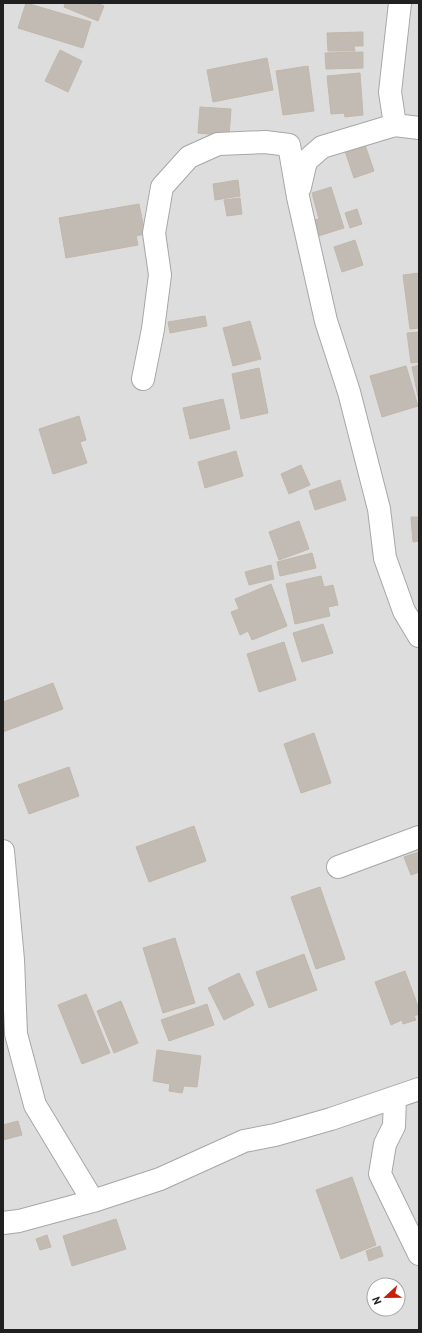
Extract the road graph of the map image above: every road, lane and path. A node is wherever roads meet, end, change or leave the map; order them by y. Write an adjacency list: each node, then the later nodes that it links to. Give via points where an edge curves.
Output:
1 (400, 3): 2 (street, via 390,92)
2 (395, 125): 3 (street); 4 (street, via 322,147 306,161)
3 (419, 128)
4 (298, 197): 5 (street, via 289,145 265,142 218,144 189,157 162,187 154,233 160,275); 6 (street, via 326,321 349,392 378,509 385,558 404,611)
5 (144, 379)
6 (419, 636)
7 (419, 837): 9 (street)
8 (3, 851): 12 (street, via 13,960 16,1034 36,1105)
9 (338, 868)
10 (419, 1088): 11 (street)
11 (395, 1098): 12 (street, via 282,1133 244,1141 160,1179); 14 (street, via 394,1126 385,1144 380,1174)
12 (92, 1201): 13 (street, via 19,1221)
13 (3, 1222)
14 (419, 1254)

